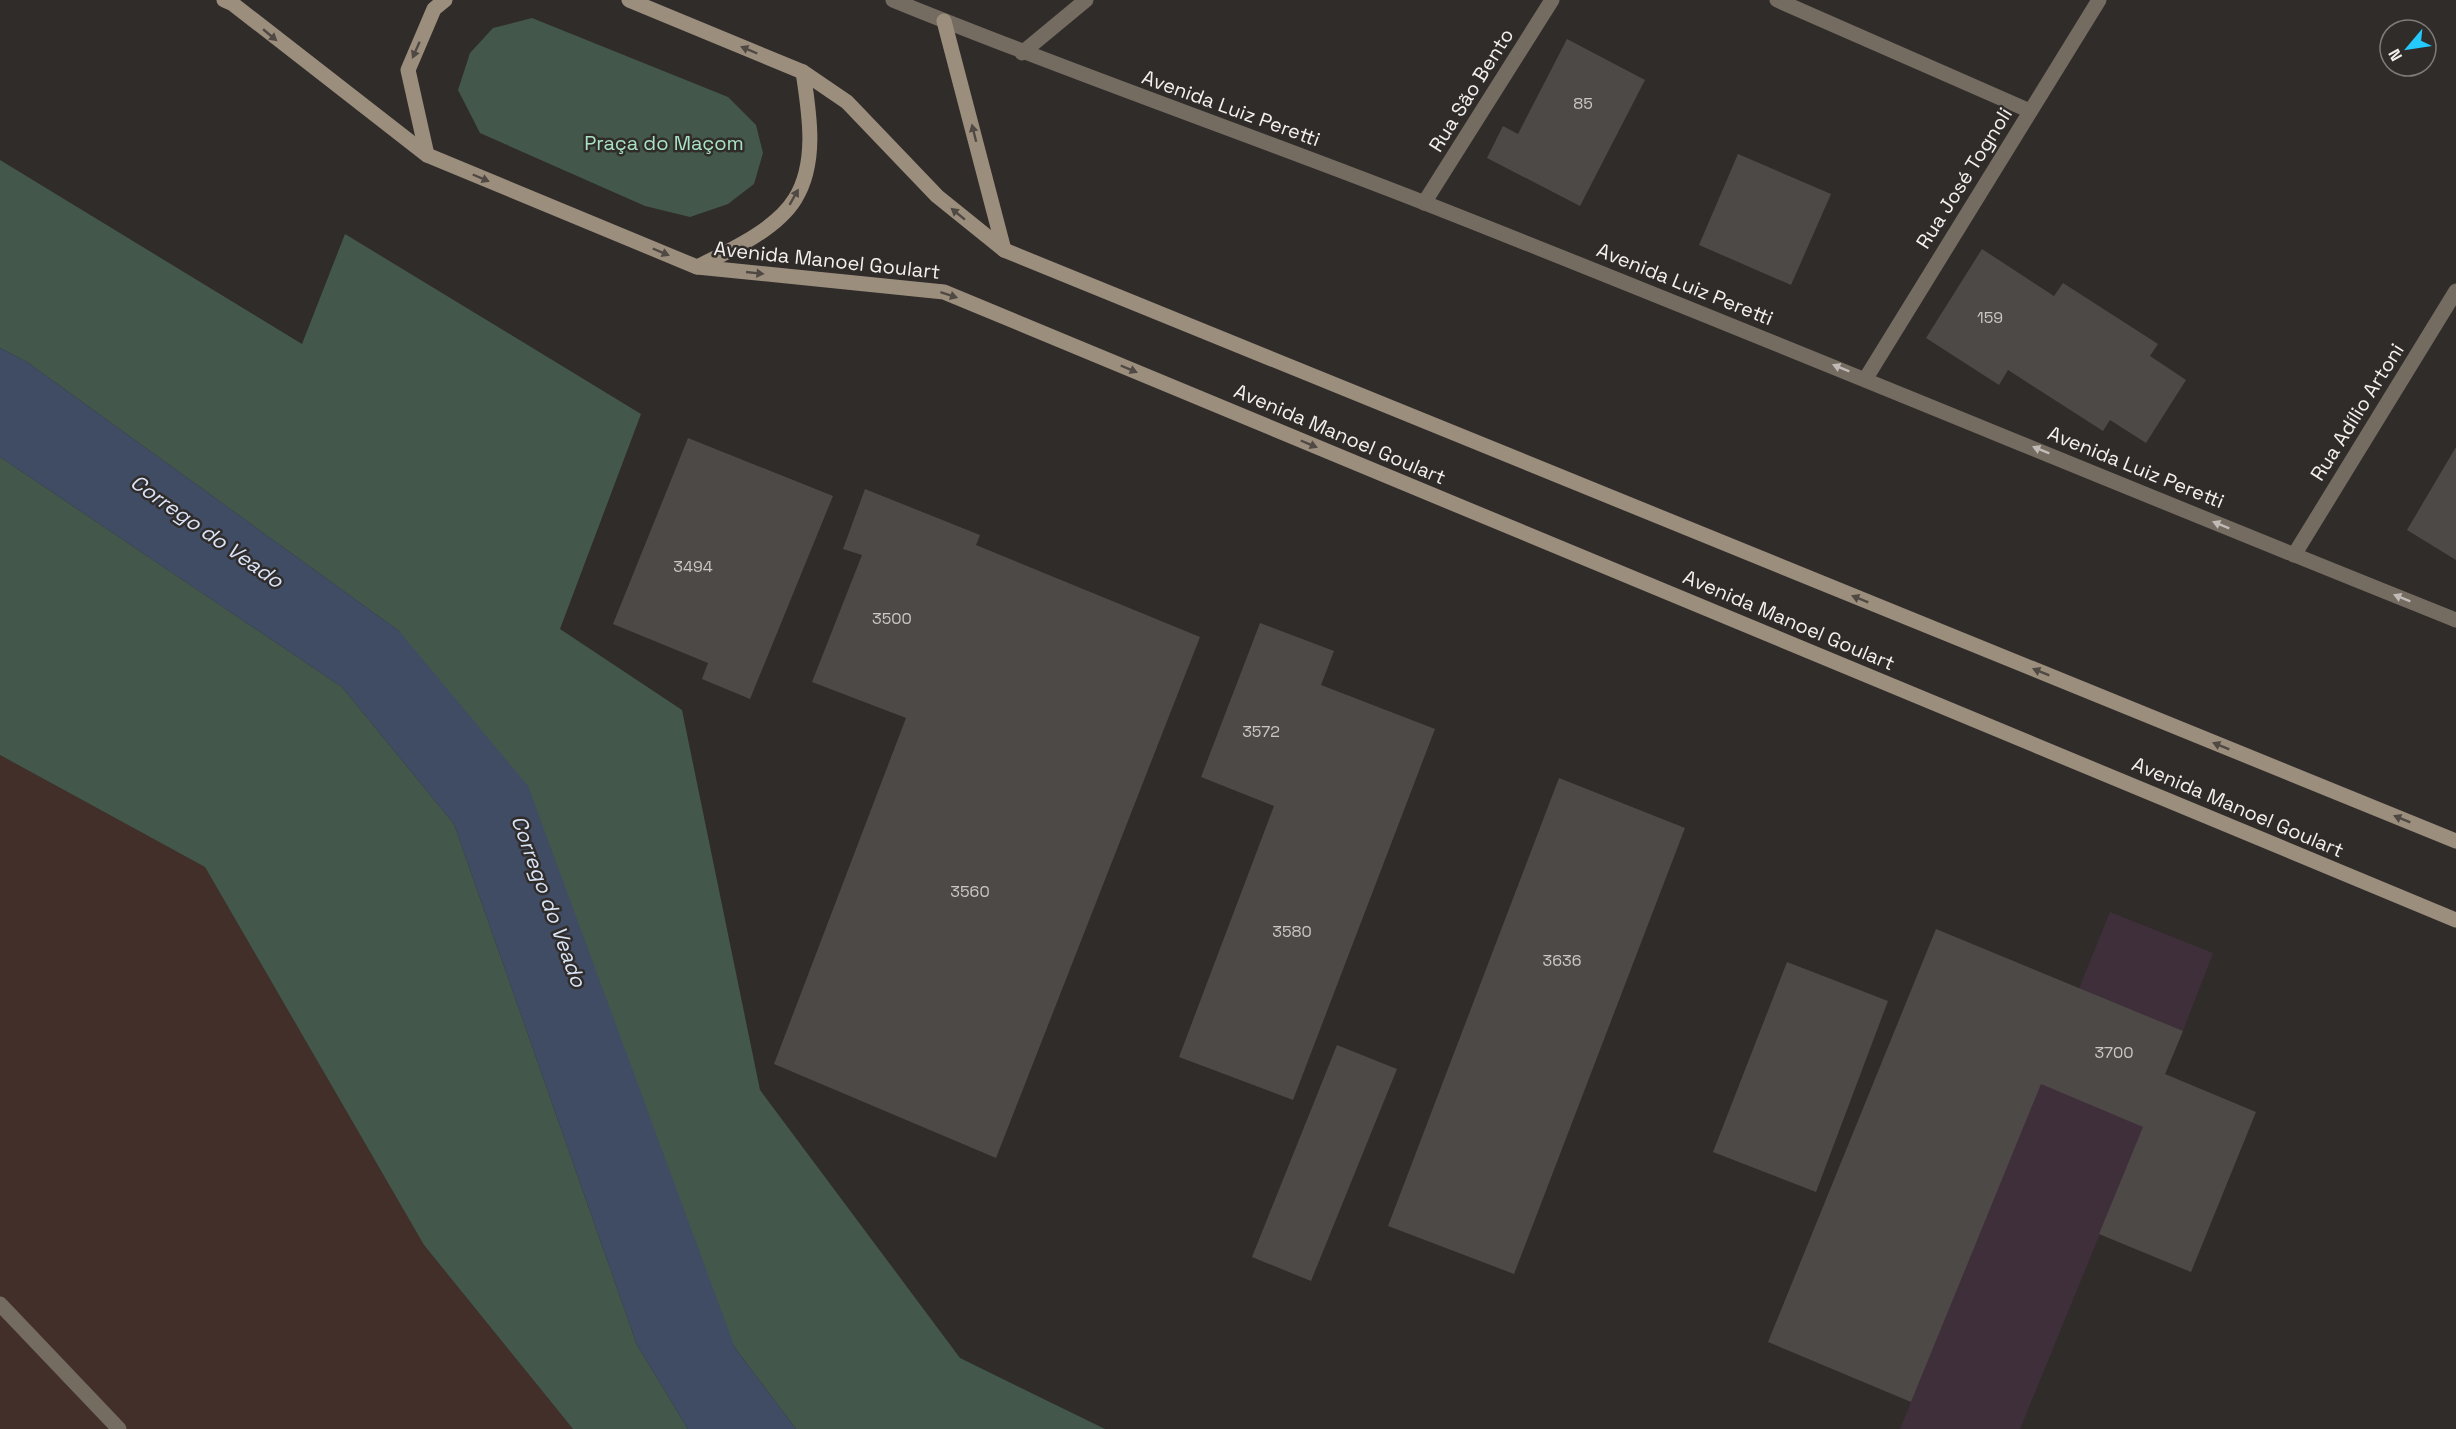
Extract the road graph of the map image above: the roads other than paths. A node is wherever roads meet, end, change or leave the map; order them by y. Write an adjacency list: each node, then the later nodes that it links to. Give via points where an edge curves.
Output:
1 (224, 0): 13 (main road, Avenida Manoel Goulart, one-way to 13)
2 (445, 0): 13 (main road, one-way to 13, via 434,9 408,70)
3 (629, 0): 11 (main road, one-way to 3)
4 (893, 0): 9 (street, Avenida Luiz Peretti)
5 (1086, 0): 10 (street)
6 (1552, 0): 14 (street, Rua São Bento)
7 (1777, 0): 12 (street)
8 (2099, 0): 12 (street, Rua José Tognoli)
9 (944, 21): 10 (street, Avenida Luiz Peretti); 15 (main road, one-way to 9)
10 (1022, 53): 14 (street, Avenida Luiz Peretti)
11 (803, 72): 15 (main road, one-way to 11, via 937,196 847,102); 16 (main road, one-way to 11, via 768,226 795,199 807,164 810,120)
12 (2030, 111): 18 (street, Rua José Tognoli)
13 (427, 155): 16 (main road, Avenida Manoel Goulart, one-way to 16)
14 (1424, 203): 18 (street, Avenida Luiz Peretti, one-way to 14)
15 (1004, 250): 21 (main road, one-way to 15)
16 (697, 267): 22 (main road, Avenida Manoel Goulart, one-way to 22, via 944,292)
17 (2456, 291): 19 (street, Rua Adílio Artoni)
18 (1866, 378): 19 (street, Avenida Luiz Peretti, one-way to 18)
19 (2294, 555): 20 (street, Avenida Luiz Peretti, one-way to 19)
20 (2456, 620)
21 (2456, 841)
22 (2456, 920)
23 (0, 1304): 24 (street)
24 (119, 1429)

